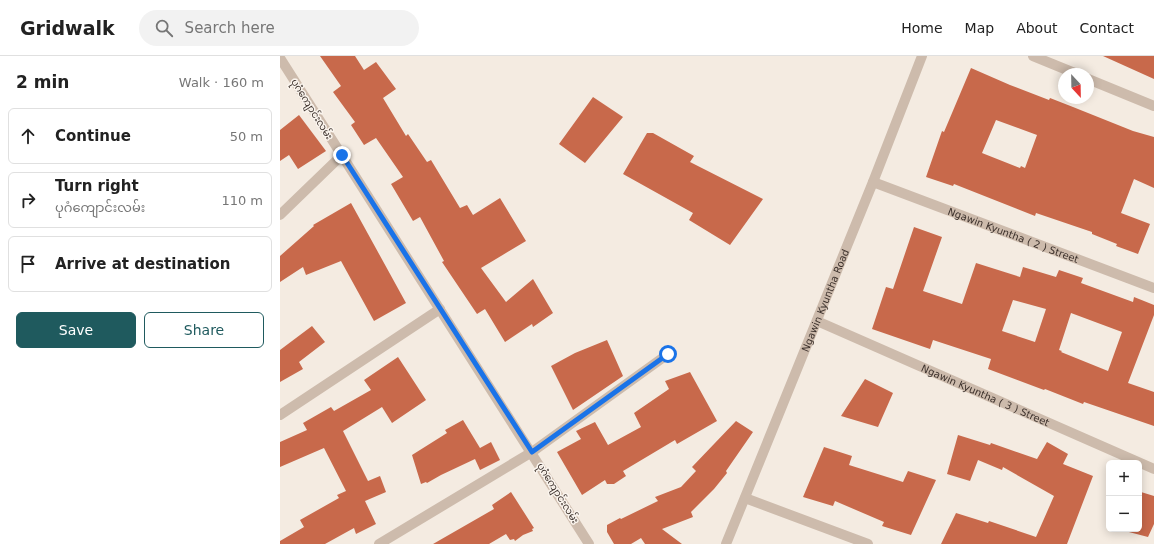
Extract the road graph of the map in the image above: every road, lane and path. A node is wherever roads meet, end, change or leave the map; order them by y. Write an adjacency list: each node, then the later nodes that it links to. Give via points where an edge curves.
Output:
1 (922, 56): 8 (street, Ngawin Kyuntha Road)
2 (1033, 56): 4 (street)
3 (280, 58): 7 (street, ပုဂံကျောင်းလမ်း)
4 (1062, 68)
5 (1094, 81): 6 (street)
6 (1154, 106)
7 (342, 155): 9 (street); 11 (street, ပုဂံကျောင်းလမ်း)
8 (873, 182): 10 (street, Ngawin Kyuntha ( 2 ) Street); 12 (street, Ngawin Kyuntha Road)
9 (280, 215)
10 (1154, 288)
11 (440, 309): 14 (street); 15 (street, ပုဂံကျောင်းလမ်း)
12 (817, 321): 16 (street, Ngawin Kyuntha ( 3 ) Street); 17 (street, Ngawin Kyuntha Road)
13 (668, 354): 15 (street)
14 (280, 415)
15 (532, 452): 18 (street); 19 (street, ပုဂံကျောင်းလမ်း)
16 (1154, 469)
17 (745, 498): 20 (street, Ngawin Kyuntha Road); 21 (street)
18 (379, 544)
19 (589, 544)
20 (726, 544)
21 (868, 544)

